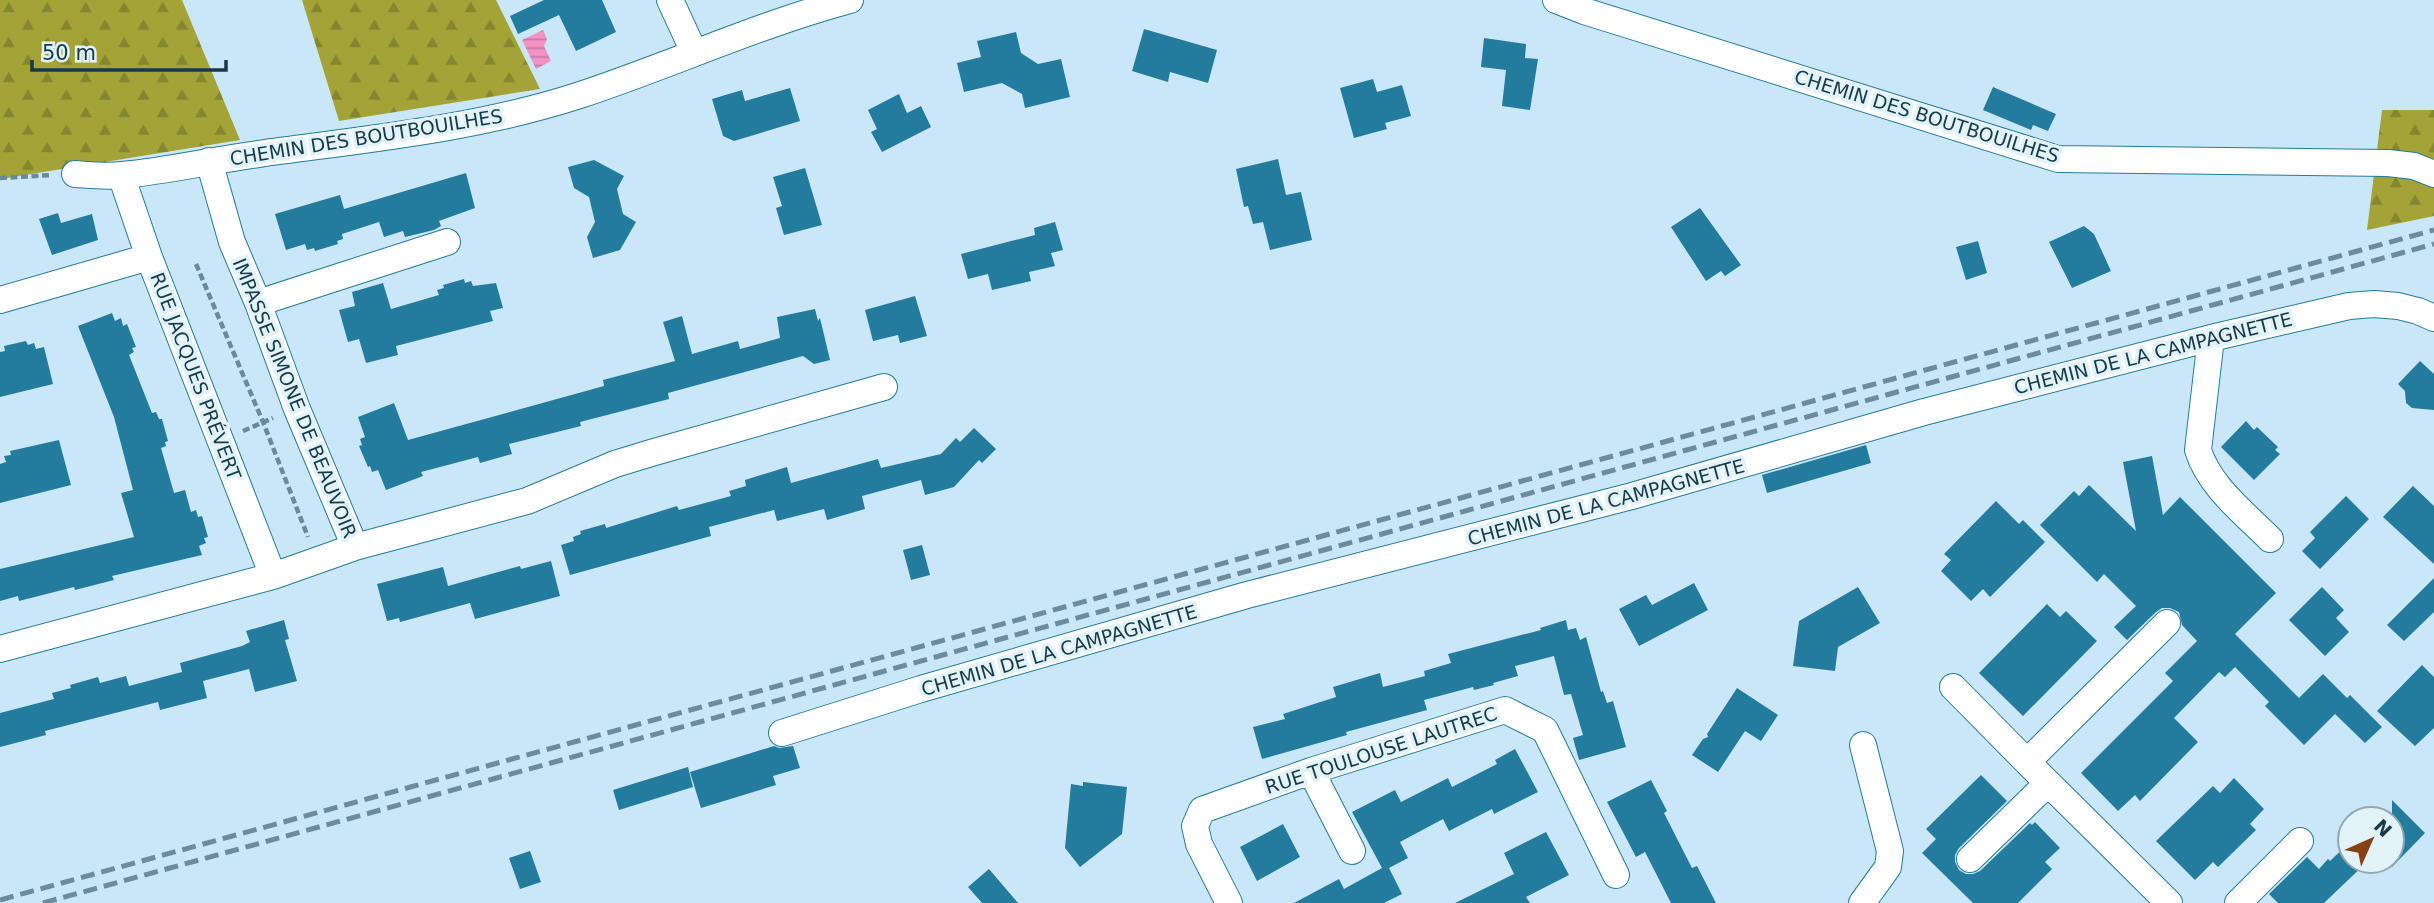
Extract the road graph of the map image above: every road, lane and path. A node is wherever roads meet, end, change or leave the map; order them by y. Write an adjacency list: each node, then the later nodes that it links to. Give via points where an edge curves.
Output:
1 (670, 0): 4 (street)
2 (850, 0): 4 (street, CHEMIN DES BOUTBOUILHES)
3 (1556, 0): 7 (street, CHEMIN DES BOUTBOUILHES, via 2058,159 2388,163)
4 (694, 52): 5 (street, CHEMIN DES BOUTBOUILHES, via 580,95 490,120)
5 (209, 161): 8 (street, CHEMIN DES BOUTBOUILHES); 14 (street, IMPASSE SIMONE DE BEAUVOIR, via 232,242)
6 (75, 174): 8 (street, CHEMIN DES BOUTBOUILHES); 9 (path)
7 (2434, 174)
8 (121, 176): 11 (street, RUE JACQUES PRÉVERT)
9 (0, 178)
10 (447, 242): 14 (street)
11 (149, 257): 13 (street); 20 (street, RUE JACQUES PRÉVERT)
12 (196, 264): 19 (path)
13 (0, 300)
14 (258, 303): 18 (street, IMPASSE SIMONE DE BEAUVOIR)
15 (2434, 318): 16 (street, CHEMIN DE LA CAMPAGNETTE, via 2374,303)
16 (2211, 338): 21 (street, via 2198,450 2210,476); 28 (street, CHEMIN DE LA CAMPAGNETTE, via 1247,595)
17 (884, 387): 22 (street, IMPASSE SIMONE DE BEAUVOIR, via 615,464 527,501)
18 (297, 409): 19 (path); 22 (street, IMPASSE SIMONE DE BEAUVOIR)
19 (263, 422): 20 (path); 23 (path)
20 (222, 440): 24 (street, RUE JACQUES PRÉVERT)
21 (2270, 539)
22 (355, 547): 23 (street)
23 (317, 561): 24 (street)
24 (273, 576): 26 (street)
25 (2167, 623): 30 (street)
26 (0, 649)
27 (1953, 687): 30 (street)
28 (782, 733)
29 (1863, 745): 39 (street, via 1890,851 1888,867)
30 (2027, 762): 32 (street)
31 (1311, 771): 34 (street); 36 (street, RUE TOULOUSE LAUTREC, via 1505,710 1545,730); 38 (street, RUE TOULOUSE LAUTREC, via 1202,810 1195,826 1199,844)
32 (2048, 783): 35 (street); 37 (street)
33 (2300, 841): 40 (street)
34 (1352, 851)
35 (1970, 859)
36 (1616, 875)
37 (2159, 900)
38 (1229, 903)
39 (1862, 903)
40 (2238, 903)

